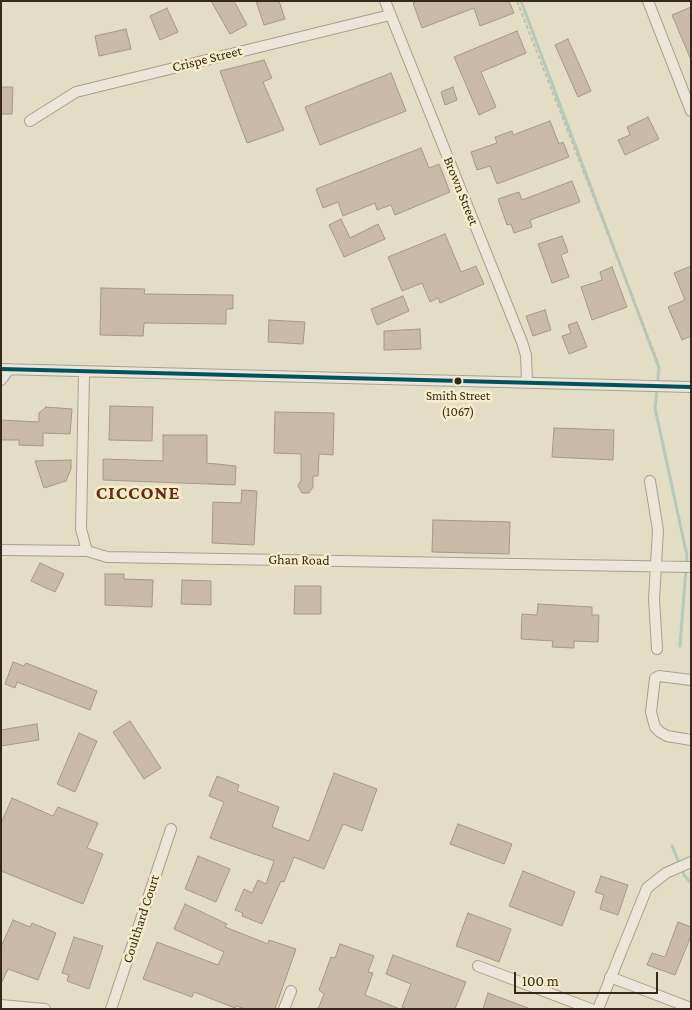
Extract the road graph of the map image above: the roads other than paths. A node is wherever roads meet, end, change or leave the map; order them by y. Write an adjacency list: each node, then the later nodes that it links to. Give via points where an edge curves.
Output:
1 (385, 1): 3 (street, Brown Street)
2 (648, 1): 4 (street)
3 (390, 15): 5 (street, Crispe Street, via 76,92); 9 (street, Brown Street, via 522,342)
4 (691, 111)
5 (30, 121)
6 (5, 369): 7 (street); 8 (street)
7 (84, 373): 9 (street); 13 (street, via 81,529)
8 (1, 380)
9 (527, 382): 10 (street)
10 (690, 387)
11 (650, 480): 14 (street, via 658,530)
12 (1, 550): 13 (street, Ghan Road)
13 (87, 551): 14 (street, Ghan Road, via 107,557)
14 (654, 566): 15 (street, Ghan Road); 16 (street)
15 (691, 567)
16 (657, 649)
17 (691, 680): 18 (street, via 655,678 652,712 655,727 660,732)
18 (691, 740)
19 (171, 829): 27 (street, Coulthard Court)
20 (691, 862): 22 (street, via 675,868 647,888)
21 (478, 966): 29 (street)
22 (610, 977): 25 (street); 30 (street)
23 (291, 991): 28 (street)
24 (1, 1005): 26 (street)
25 (691, 1008)
26 (45, 1009)
27 (112, 1009)
28 (284, 1009)
29 (591, 1009)
30 (598, 1009)

